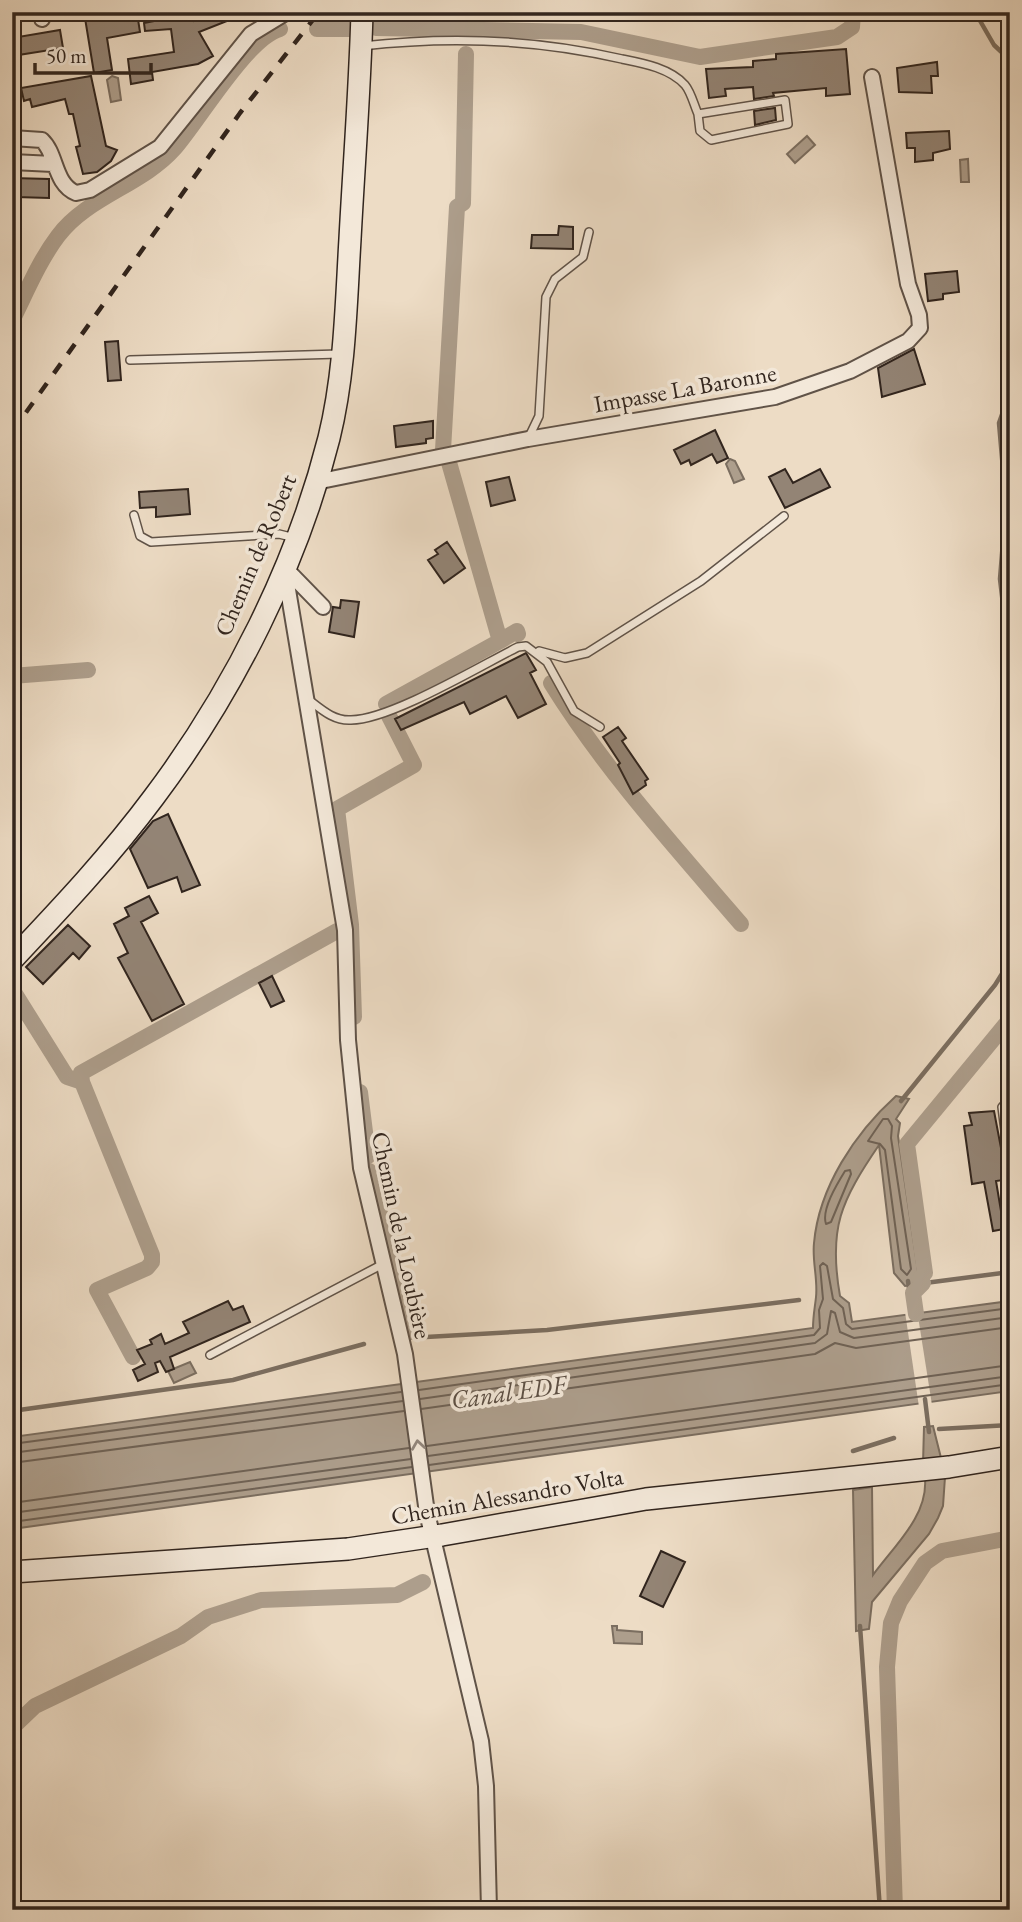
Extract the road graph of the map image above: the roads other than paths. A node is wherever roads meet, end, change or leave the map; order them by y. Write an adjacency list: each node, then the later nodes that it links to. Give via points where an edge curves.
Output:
1 (287, 12): 9 (street, via 251,33 160,147 81,193 67,187)
2 (564, 12): 3 (lane)
3 (362, 15): 4 (street, Chemin de Robert)
4 (361, 46): 6 (lane, via 403,41 520,41 579,49 672,75 687,86); 11 (street, Chemin de Robert)
5 (872, 77): 13 (street, Impasse La Baronne, via 908,284 919,315 917,332 850,371 775,397)
6 (698, 114): 6 (lane, via 785,100 788,124 711,140 700,131)
7 (12, 138): 9 (street, via 42,140)
8 (12, 162): 9 (street)
9 (53, 164)
10 (589, 232): 13 (lane, via 583,257 555,279 546,297 540,416)
11 (343, 354): 12 (lane); 14 (street, Chemin de Robert, via 329,438)
12 (130, 360)
13 (528, 439): 14 (street, Impasse La Baronne)
14 (316, 482): 17 (street, Chemin de Robert)
15 (134, 515): 17 (lane, via 140,536 152,542 279,534)
16 (784, 516): 20 (lane, via 701,581 587,653 565,658)
17 (296, 539): 18 (street, Chemin de Robert)
18 (284, 567): 19 (street); 21 (street, Chemin de la Loubière); 23 (street, Chemin de Robert, via 231,677 155,796 99,866)
19 (323, 607)
20 (531, 648): 21 (lane, via 518,647 390,711 364,719 330,716); 22 (lane, via 547,662 574,711)
21 (306, 698): 26 (street, Chemin de la Loubière, via 345,930 349,1052 361,1168)
22 (600, 727)
23 (12, 960)
24 (1010, 1098): 25 (lane, via 1002,1107)
25 (1007, 1147)
26 (384, 1264): 27 (lane); 29 (street, Chemin de la Loubière, one-way to 26, via 405,1354)
27 (210, 1355)
28 (1010, 1457): 29 (street, Chemin Alessandro Volta, via 646,1499)
29 (433, 1537): 30 (street, Chemin Alessandro Volta, via 348,1549); 31 (street, Chemin de la Loubière, via 481,1741)
30 (12, 1572)
31 (489, 1910)

